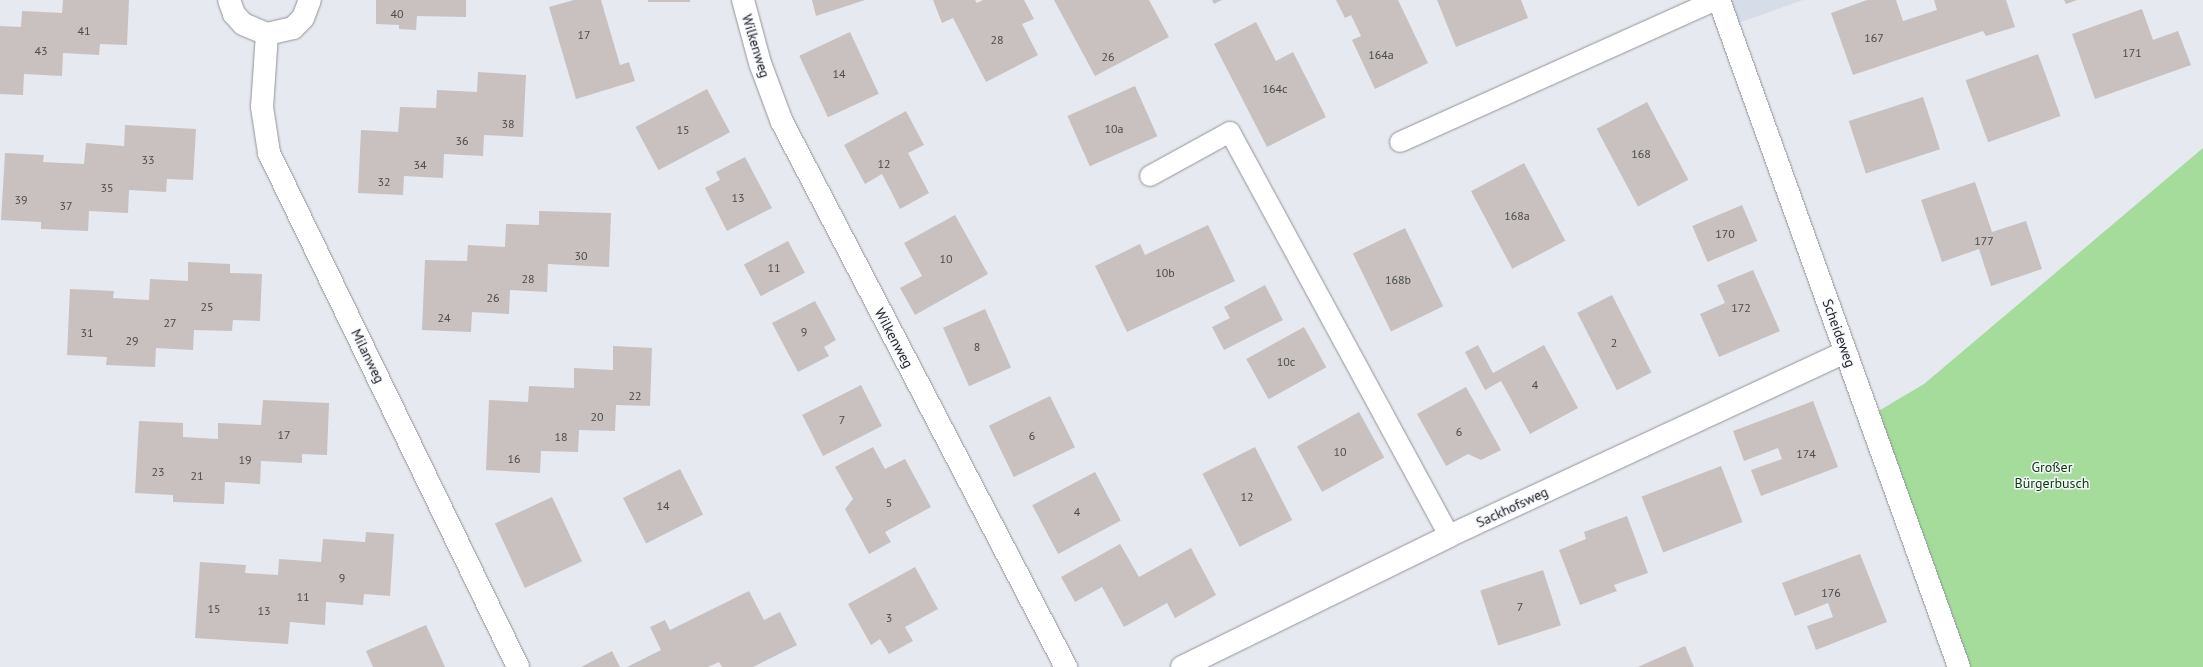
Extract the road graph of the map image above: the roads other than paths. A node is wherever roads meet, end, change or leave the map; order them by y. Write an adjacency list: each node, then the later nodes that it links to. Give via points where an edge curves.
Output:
1 (229, 0): 5 (street, via 234,14 243,24)
2 (310, 0): 5 (street, via 303,18 293,28)
3 (743, 0): 11 (street, Wilkenweg, via 760,63 782,122)
4 (1717, 0): 6 (lane); 8 (street, Scheideweg)
5 (266, 34): 10 (street, Milanweg, via 262,107 269,153)
6 (1400, 142)
7 (1150, 176): 9 (lane, via 1230,132)
8 (1845, 352): 9 (street, Sackhofsweg); 13 (street, Scheideweg)
9 (1449, 536): 12 (street, Sackhofsweg)
10 (518, 667)
11 (1066, 667)
12 (1182, 667)
13 (1959, 667)

